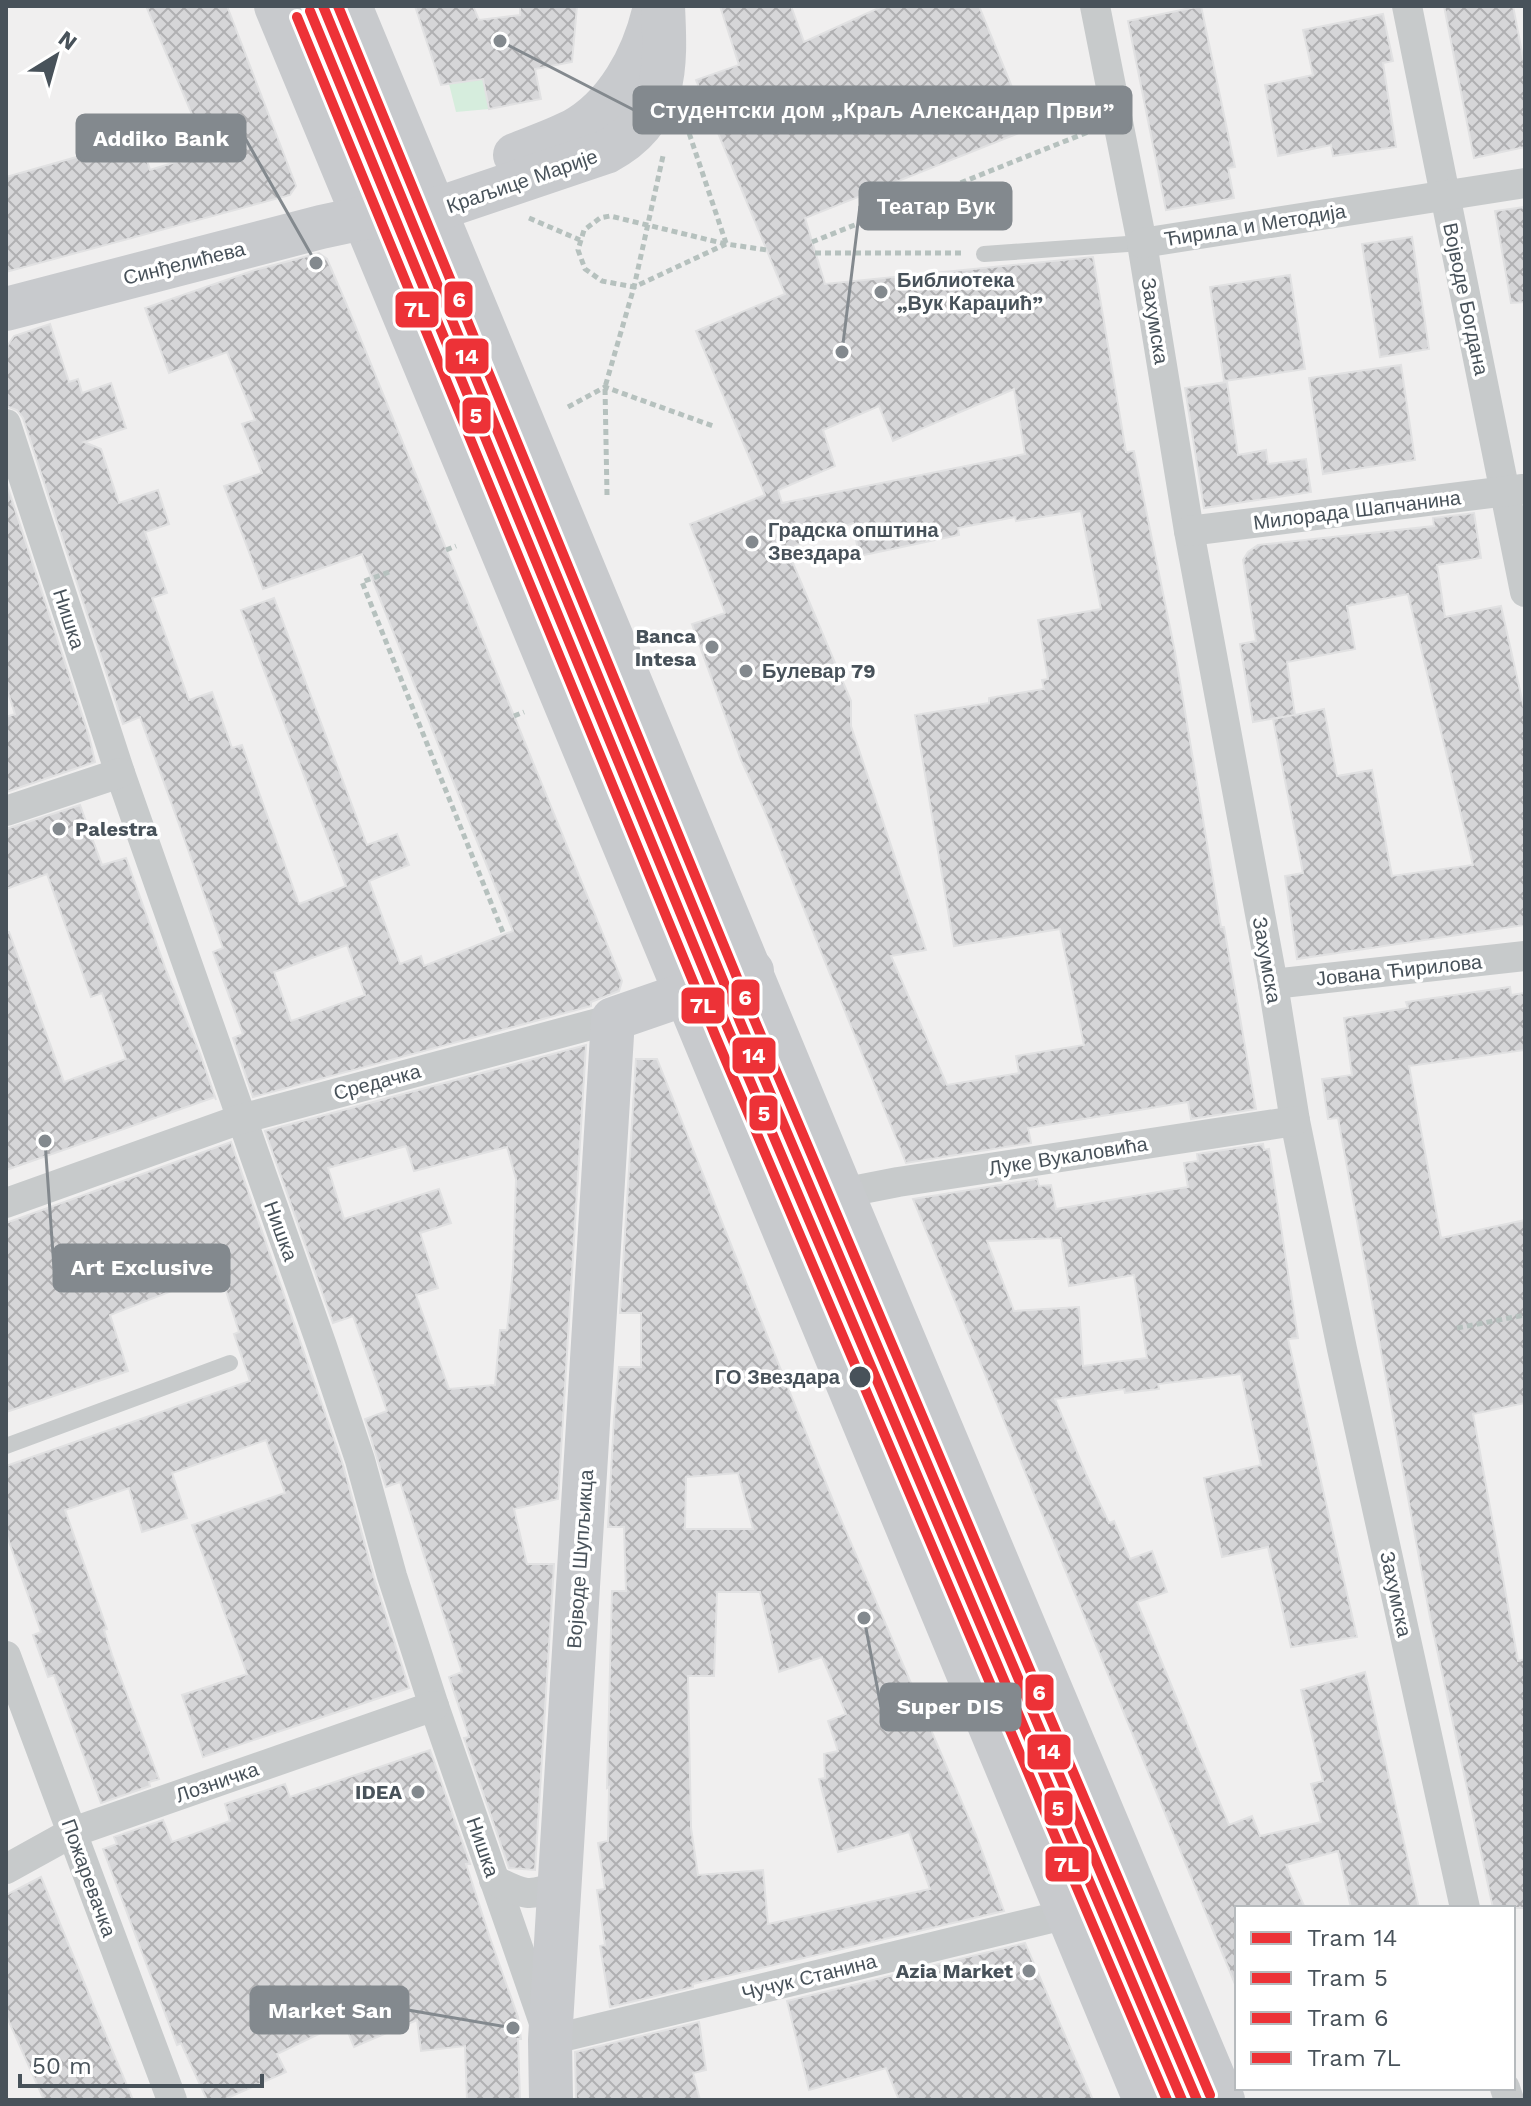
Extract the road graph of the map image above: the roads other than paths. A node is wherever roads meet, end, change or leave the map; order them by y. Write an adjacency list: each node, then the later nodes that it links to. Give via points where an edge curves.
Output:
1 (276, 6): 10 (main road)
2 (350, 6): 9 (main road)
3 (655, 6): 9 (main road, Краљице Марије, via 639,55 594,117)
4 (663, 6): 9 (main road, Краљице Марије, via 664,71 659,92 654,107 626,142 606,152)
5 (1095, 6): 11 (street, Захумска)
6 (1407, 6): 8 (street, Војводе Богдана)
7 (1525, 183): 8 (street, Ћирила и Методија)
8 (1445, 196): 11 (street, Ћирила и Методија); 15 (street, Војводе Богдана)
9 (430, 198): 10 (main road, Краљице Марије); 21 (main road)
10 (363, 218): 13 (main road, Синђелићева); 23 (main road)
11 (1142, 243): 12 (lane, Ћирила и Методија); 16 (street, Захумска)
12 (984, 254)
13 (6, 309)
14 (6, 424): 18 (street, Нишка)
15 (1515, 490): 16 (street, Милорада Шапчанина); 17 (street, Војводе Богдана)
16 (1189, 531): 22 (street, Захумска)
17 (1525, 592)
18 (120, 773): 19 (street); 25 (street, Нишка)
19 (6, 811)
20 (1525, 956): 22 (street, Јована Ћирилова)
21 (752, 971): 23 (main road, Средачка); 27 (main road)
22 (1273, 984): 26 (street, Захумска)
23 (685, 996): 24 (main road, Средачка); 38 (main road)
24 (613, 1019): 25 (street, Средачка); 36 (main road, Војводе Шупљикца)
25 (241, 1119): 28 (street, Средачка); 32 (street, Нишка, via 360,1460)
26 (1295, 1121): 27 (street, Луке Вукаловића); 37 (street, Захумска)
27 (842, 1193): 43 (main road)
28 (6, 1203)
29 (230, 1363): 30 (lane)
30 (6, 1446)
31 (6, 1656): 33 (street, Пожаревачка)
32 (434, 1706): 33 (street, Лозничка); 35 (street, Нишка)
33 (73, 1832): 34 (street, Лозничка); 40 (street, Пожаревачка)
34 (6, 1869)
35 (494, 1880): 36 (street, via 537,1895); 39 (street, Нишка)
36 (560, 1884): 39 (main road, Војводе Шупљикца)
37 (1465, 1906)
38 (1068, 1914): 39 (street, Чучук Станина); 42 (main road)
39 (550, 2040): 41 (main road, Војводе Шупљикца)
40 (172, 2100)
41 (551, 2100)
42 (1145, 2100)
43 (1223, 2100)

